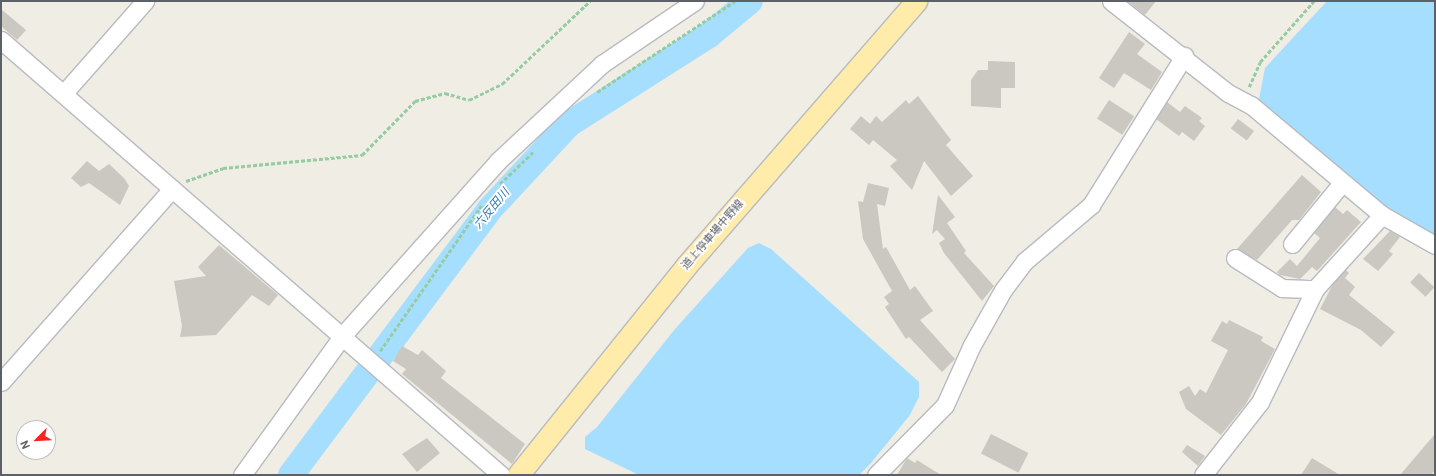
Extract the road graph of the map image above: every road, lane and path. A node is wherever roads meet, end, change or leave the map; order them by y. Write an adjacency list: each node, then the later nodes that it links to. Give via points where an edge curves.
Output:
1 (146, 1): 10 (street)
2 (590, 1): 15 (path, via 502,84 469,100 445,93 415,101 362,155 223,168 202,172)
3 (696, 1): 23 (street, via 602,64 498,161)
4 (735, 1): 11 (path, via 689,33 647,56)
5 (916, 1): 28 (main road, 道上停車場中野線, via 686,266)
6 (1111, 1): 9 (street)
7 (1314, 1): 12 (path, via 1260,62 1249,86)
8 (1, 40): 10 (street)
9 (1184, 56): 12 (street, via 1228,93); 29 (street, via 1090,205 1025,261 1003,290 972,345 945,405)
10 (64, 93): 15 (street)
11 (591, 96)
12 (1248, 103): 14 (street)
13 (538, 147): 16 (path)
14 (1342, 183): 18 (street); 19 (street)
15 (172, 189): 23 (street); 25 (street)
16 (495, 189)
17 (485, 200): 24 (path)
18 (1382, 214): 20 (street); 22 (street)
19 (1292, 244)
20 (1435, 246)
21 (1235, 258): 22 (street, via 1282,288)
22 (1315, 289): 30 (street, via 1260,402)
23 (346, 338): 24 (street); 26 (street)
24 (372, 362): 27 (street)
25 (1, 382)
26 (242, 475)
27 (501, 475)
28 (518, 475)
29 (876, 475)
30 (1203, 475)

